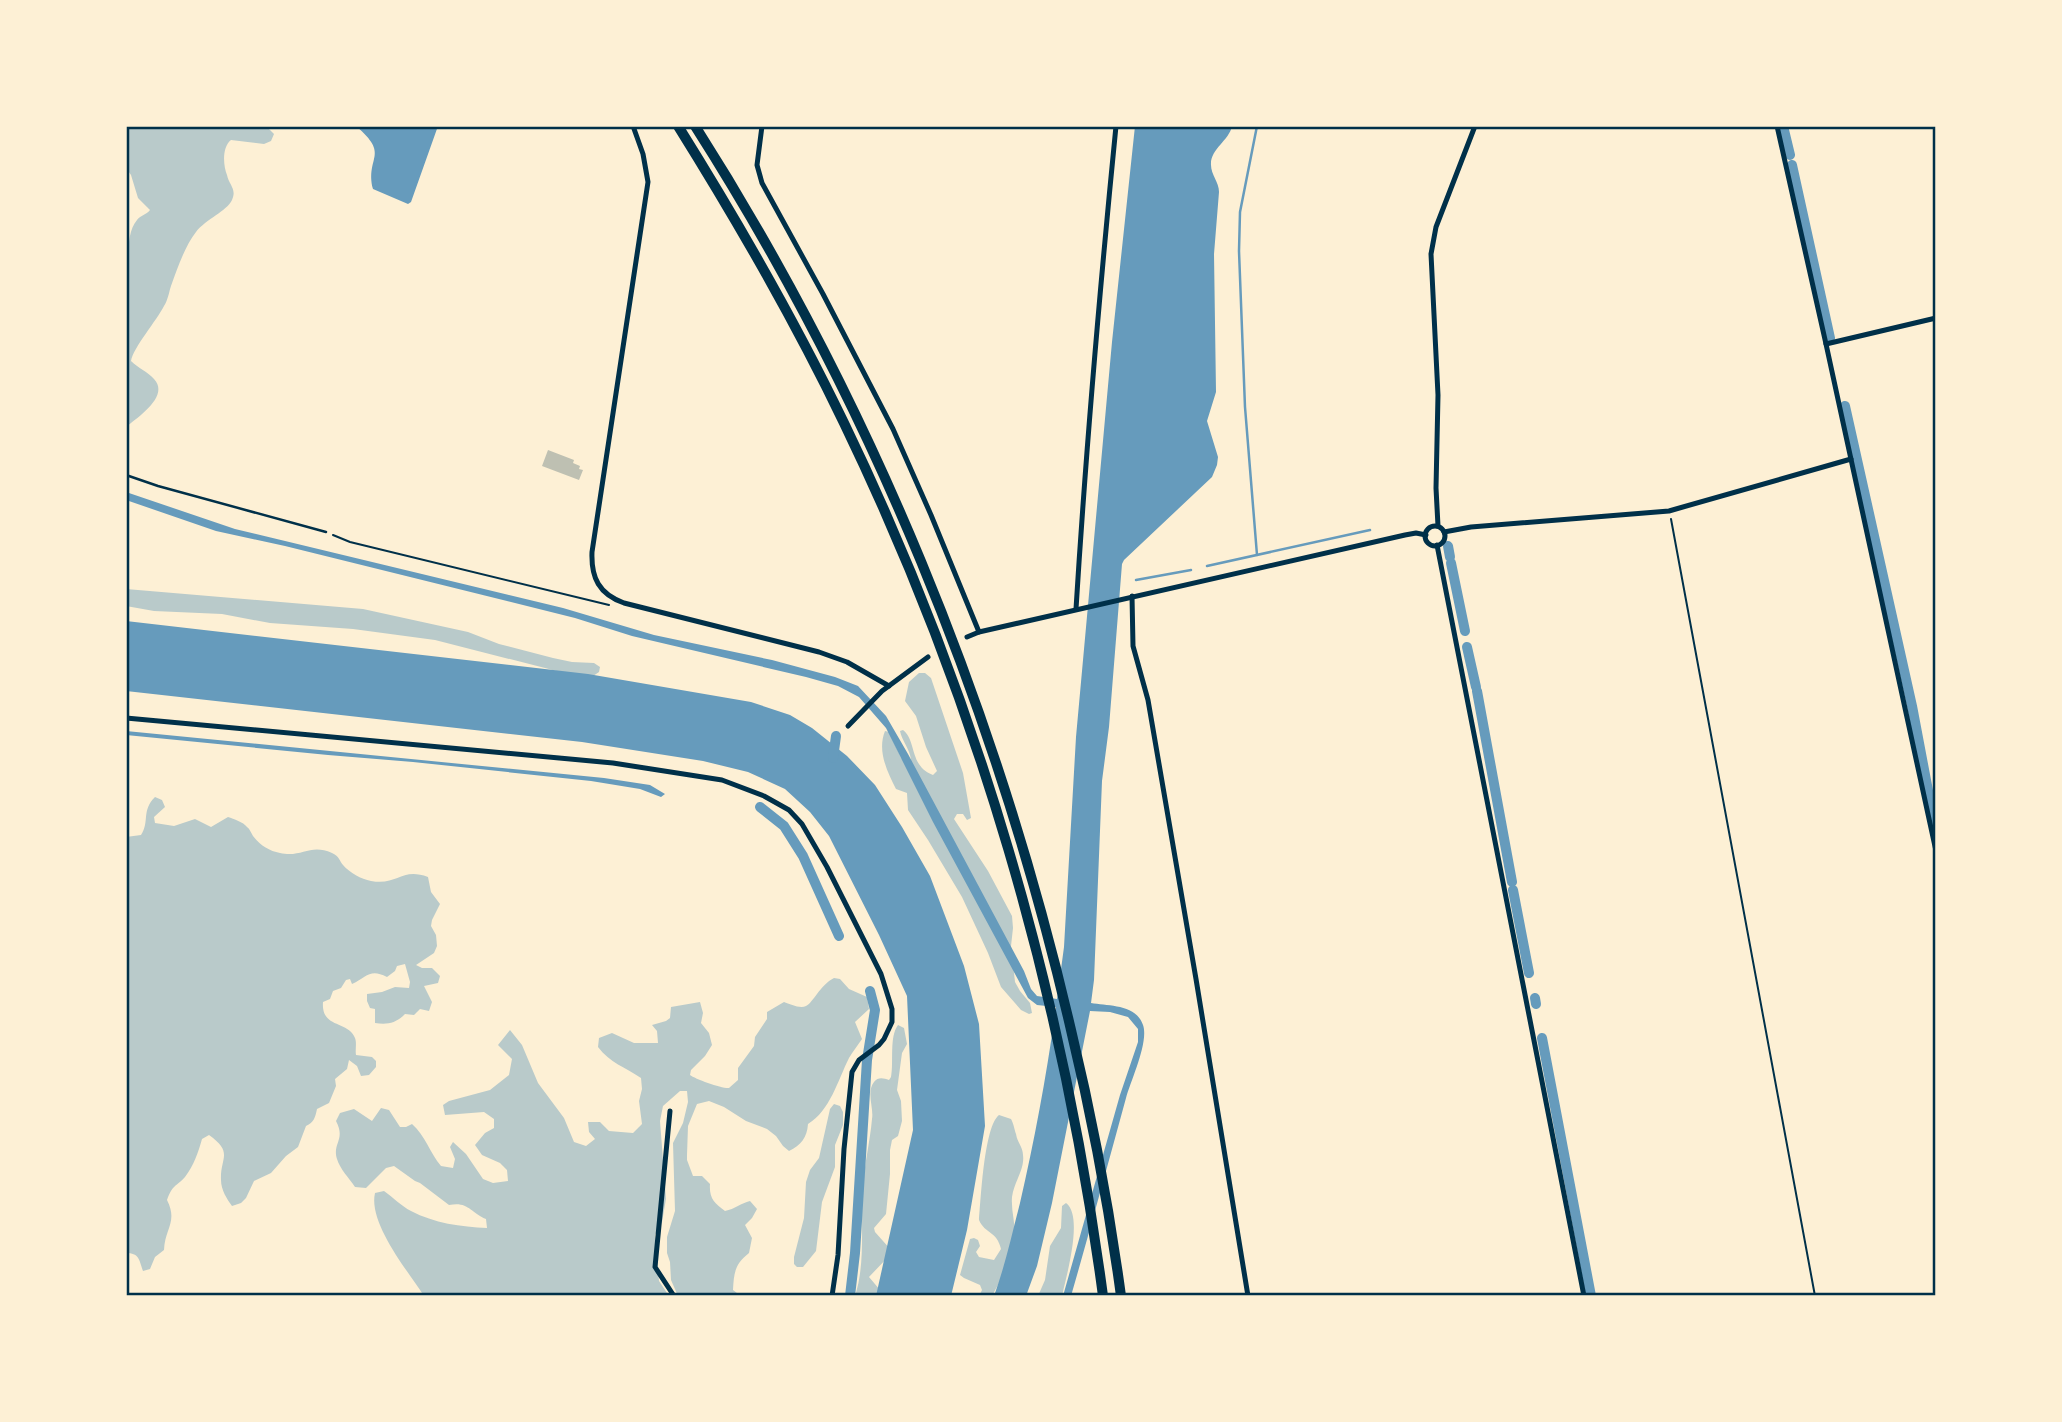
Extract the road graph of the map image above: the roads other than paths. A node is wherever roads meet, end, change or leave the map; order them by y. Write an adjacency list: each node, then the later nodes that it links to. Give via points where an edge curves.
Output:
1 (633, 126): 24 (street, via 648,182 592,552 598,586 624,603 833,657)
2 (670, 126): 9 (highway)
3 (678, 126): 9 (highway)
4 (695, 126): 32 (highway, via 790,288 854,413 951,635 979,711 1048,934 1075,1045)
5 (762, 126): 21 (street, via 757,165 762,183 893,429)
6 (1116, 126): 20 (street)
7 (1475, 126): 14 (street, via 1436,227 1431,254)
8 (1777, 126): 11 (street)
9 (717, 188): 31 (highway, via 775,289 885,511 965,716 1045,980)
10 (1936, 318): 11 (street)
11 (1826, 344): 12 (street)
12 (1851, 458): 16 (street, via 1670,511); 27 (street)
13 (126, 475): 15 (lane)
14 (1438, 526): 16 (street); 17 (street, via 1429,528)
15 (326, 532)
16 (1444, 532): 18 (street, via 1443,542)
17 (1426, 535): 18 (street, via 1429,544); 19 (street, via 1412,533)
18 (1437, 545): 34 (street)
19 (1132, 596): 20 (street); 33 (street, via 1133,646 1148,701)
20 (1076, 609): 21 (street)
21 (979, 632): 22 (street)
22 (967, 637)
23 (928, 657): 24 (street)
24 (889, 686): 26 (street)
25 (126, 718): 30 (street, via 613,763 710,777 789,810 827,867 881,974 892,1016 879,1045 859,1060 851,1079)
26 (848, 726)
27 (1936, 851)
28 (670, 1111): 29 (street, via 656,1267)
29 (674, 1296)
30 (832, 1296)
31 (1103, 1296)
32 (1121, 1296)
33 (1248, 1296)
34 (1584, 1296)

